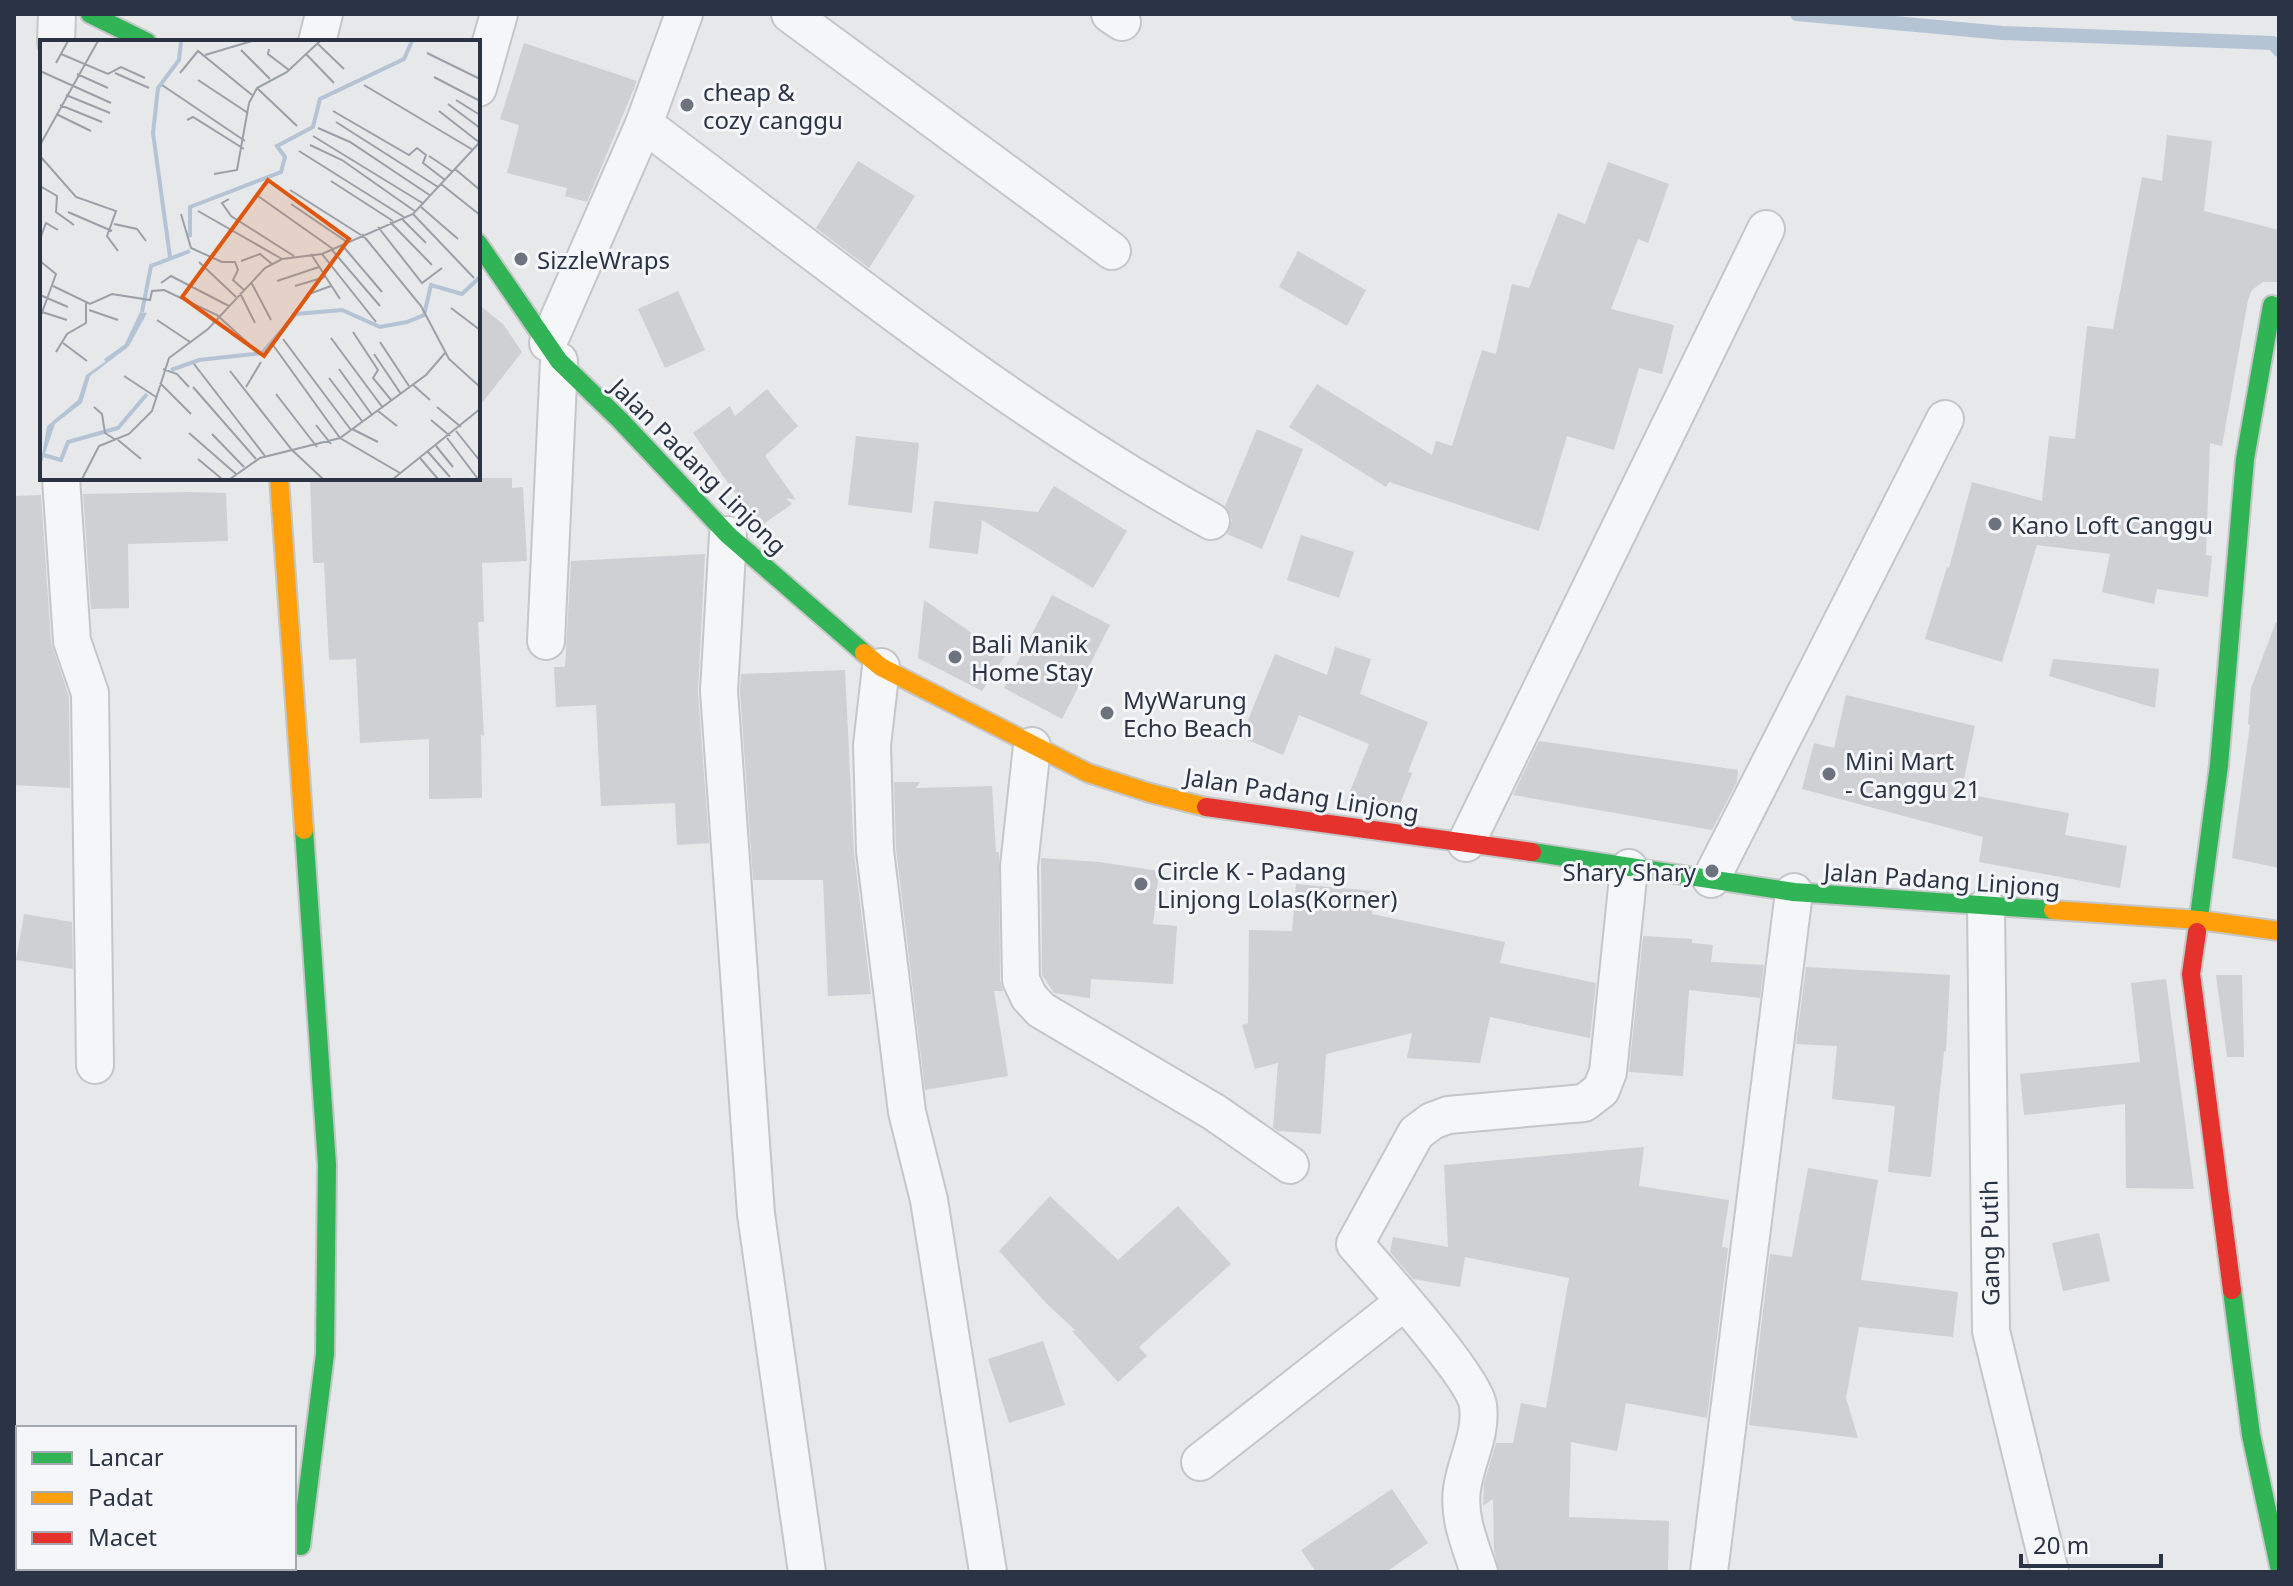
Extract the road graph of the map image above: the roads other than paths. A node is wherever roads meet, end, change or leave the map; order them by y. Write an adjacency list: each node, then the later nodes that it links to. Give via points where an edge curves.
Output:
1 (57, 14): 8 (street)
2 (90, 14): 7 (street)
3 (324, 14): 9 (street)
4 (499, 14): 10 (street)
5 (684, 14): 11 (street)
6 (790, 14): 14 (street)
7 (145, 31)
8 (56, 40)
9 (318, 40)
10 (480, 81)
11 (644, 124): 16 (street); 20 (street, via 961,361 1111,463)
12 (1766, 229): 25 (street)
13 (480, 246): 16 (street, Jalan Padang Linjong)
14 (1112, 251)
15 (2272, 305): 30 (street, via 2245,459 2219,765)
16 (553, 352): 21 (street, Jalan Padang Linjong); 22 (street)
17 (1945, 419): 27 (street)
18 (61, 480): 32 (street, via 72,641 90,693)
19 (279, 480): 36 (street, via 327,1165 325,1354)
20 (1211, 521)
21 (728, 535): 23 (street, Jalan Padang Linjong); 38 (street, via 719,691 753,1182)
22 (546, 641)
23 (881, 667): 24 (street, Jalan Padang Linjong); 39 (street, via 872,745 876,867 907,1112 929,1200)
24 (1032, 746): 25 (street, Jalan Padang Linjong, via 1088,773 1214,809); 33 (street, via 1019,866 1021,980 1029,997 1041,1010 1214,1112)
25 (1466, 843): 26 (street, Jalan Padang Linjong)
26 (1629, 868): 27 (street, Jalan Padang Linjong); 34 (street, via 1608,1072 1601,1090 1584,1103 1448,1115 1416,1133 1355,1244)
27 (1711, 879): 28 (street, Jalan Padang Linjong)
28 (1794, 892): 29 (street, Jalan Padang Linjong); 41 (street)
29 (1986, 907): 30 (street, Jalan Padang Linjong); 42 (street, Gang Putih, via 1991,1331)
30 (2199, 920): 31 (street, Jalan Padang Linjong); 37 (street, via 2191,974 2251,1435)
31 (2279, 931)
32 (95, 1065)
33 (1290, 1165)
34 (1404, 1302): 35 (street); 40 (street, via 1461,1372 1478,1402 1479,1429 1462,1487 1460,1515)
35 (1200, 1462)
36 (301, 1546)
37 (2279, 1566)
38 (807, 1572)
39 (988, 1572)
40 (1479, 1572)
41 (1709, 1572)
42 (2050, 1572)

